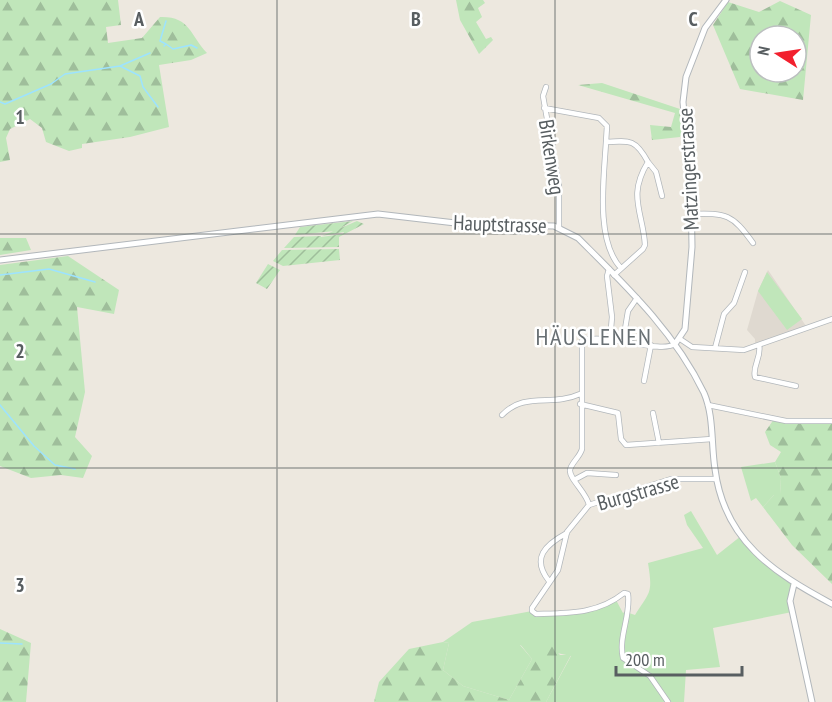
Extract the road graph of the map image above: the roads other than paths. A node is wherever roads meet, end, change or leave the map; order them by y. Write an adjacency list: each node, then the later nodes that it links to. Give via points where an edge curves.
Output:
1 (726, 0): 7 (street, Matzingerstrasse, via 705,28 686,77 683,102)
2 (546, 87): 3 (street, Birkenweg)
3 (544, 108): 4 (street, via 599,118 606,126); 8 (street, Birkenweg, via 559,186)
4 (606, 142): 5 (street, via 636,144); 11 (street, via 604,213 612,256)
5 (648, 162): 6 (street, via 656,172); 11 (street, via 638,189 638,216 645,245)
6 (662, 196)
7 (691, 214): 9 (street, via 729,216); 17 (street, Matzingerstrasse, via 687,312)
8 (560, 227): 10 (street, Hauptstrasse, via 464,224 378,214); 12 (street, Hauptstrasse, via 578,238)
9 (753, 243)
10 (0, 260)
11 (621, 268): 14 (street)
12 (609, 269): 14 (street, Hauptstrasse); 18 (street)
13 (745, 272): 23 (street, via 734,303 724,314)
14 (614, 275): 15 (street, Hauptstrasse)
15 (637, 298): 19 (street, via 628,311); 20 (street, Hauptstrasse)
16 (832, 319): 22 (street)
17 (680, 339): 20 (street); 23 (street, via 690,346)
18 (610, 340): 19 (street); 26 (street, via 582,341)
19 (623, 341): 21 (street)
20 (675, 344): 21 (street, via 667,348); 28 (street, Hauptstrasse)
21 (651, 345): 24 (street)
22 (759, 345): 23 (street, via 741,350); 25 (street, via 761,354 755,377)
23 (715, 348)
24 (644, 381)
25 (796, 386)
26 (580, 394): 27 (street); 30 (street, via 569,399 518,402)
27 (580, 404): 33 (street, via 618,413 624,444); 36 (street, via 582,449 570,469)
28 (708, 405): 31 (street, via 786,421); 32 (street, Hauptstrasse)
29 (653, 412): 33 (street)
30 (502, 415)
31 (832, 421)
32 (712, 439): 33 (street); 35 (street, Hauptstrasse)
33 (659, 443)
34 (616, 475): 36 (street, via 586,473)
35 (716, 479): 37 (street, Burgstrasse, via 671,479); 40 (street, Hauptstrasse, via 741,536 764,562)
36 (574, 480): 37 (street)
37 (589, 505): 38 (street, Burgstrasse)
38 (567, 532): 39 (street, Burgstrasse, via 558,570); 39 (street, via 549,544 541,559 541,570)
39 (549, 581): 42 (street, Burgstrasse, via 532,608 536,614 594,610 628,594 623,657 650,676)
40 (794, 584): 41 (street, Hauptstrasse); 43 (street, via 790,601)
41 (832, 604)
42 (668, 702)
43 (812, 702)

